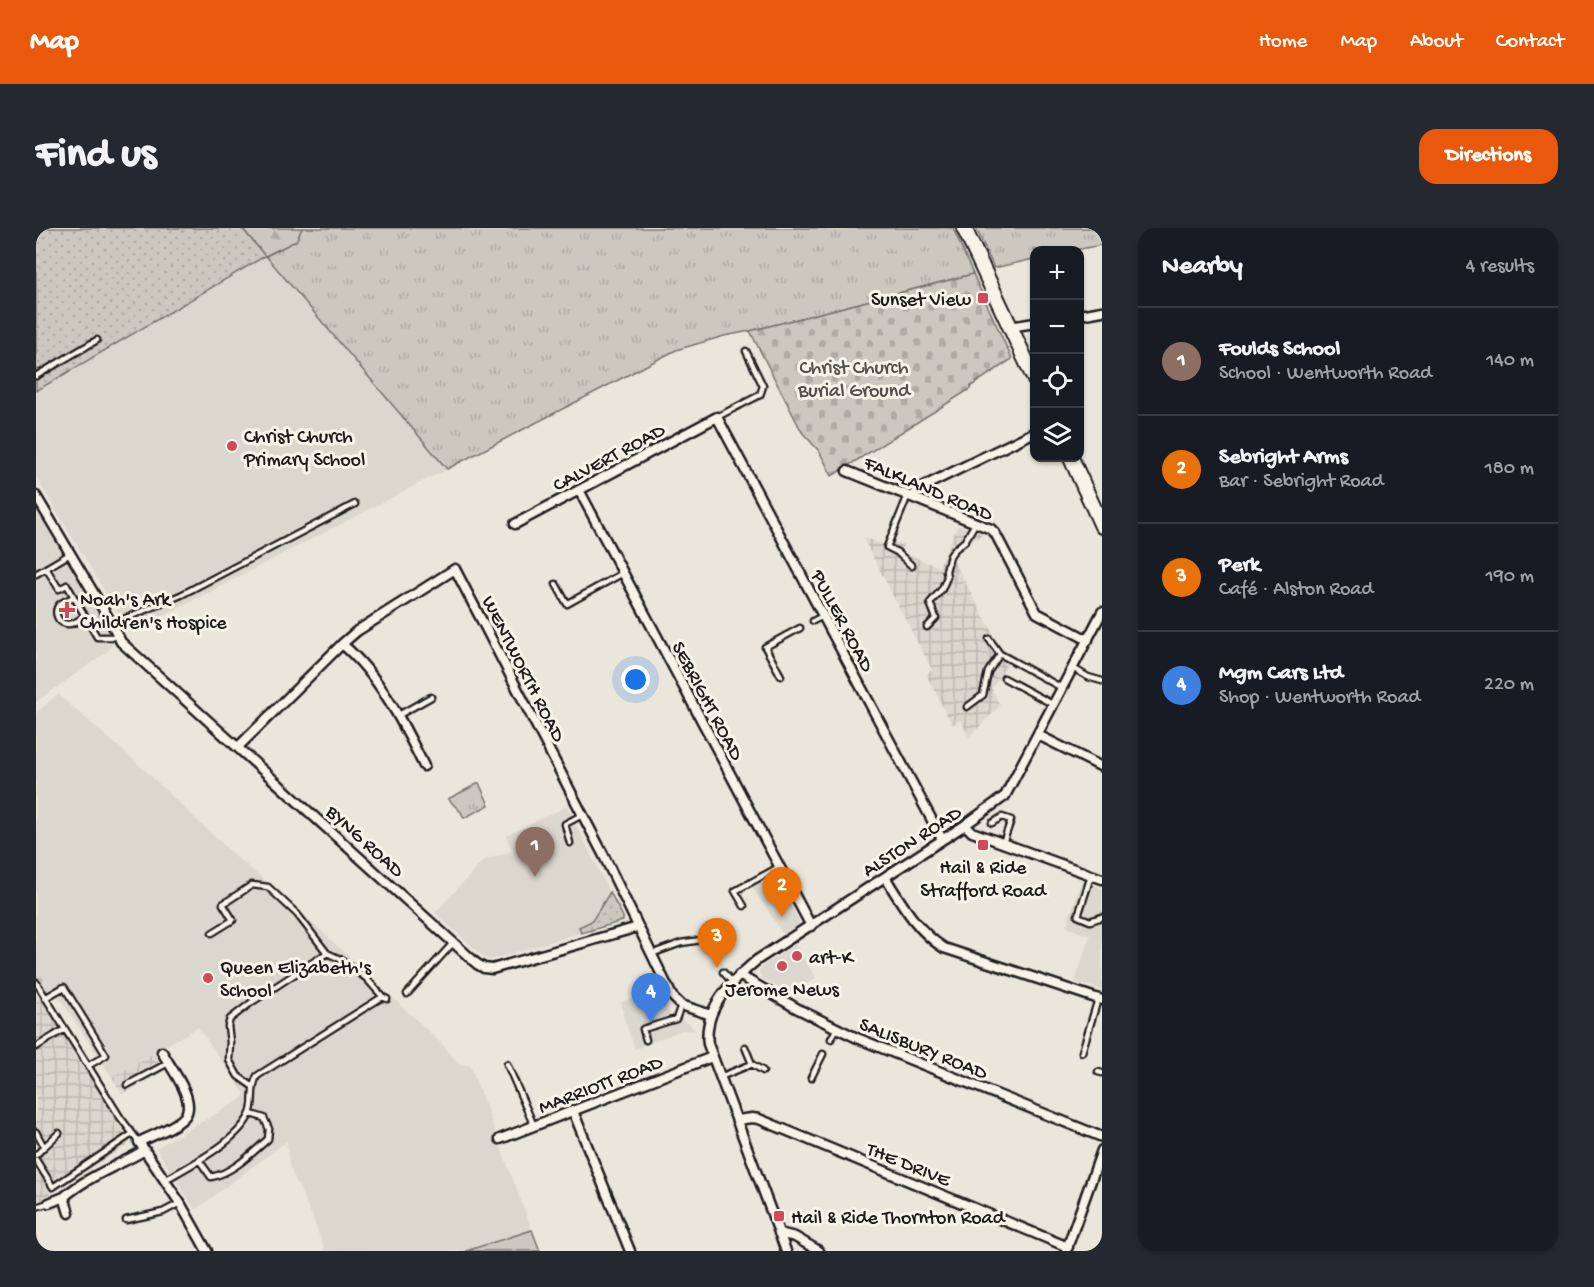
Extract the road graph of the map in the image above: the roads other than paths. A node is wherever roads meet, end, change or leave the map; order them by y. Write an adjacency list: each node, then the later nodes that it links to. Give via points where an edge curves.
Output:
1 (964, 228): 5 (main road)
2 (1102, 311): 3 (street)
3 (1084, 314)
4 (1030, 323): 5 (street)
5 (1009, 327): 8 (main road)
6 (97, 340): 9 (lane)
7 (746, 351): 10 (lane, via 763,386 760,395)
8 (1030, 370)
9 (36, 376)
10 (717, 417): 14 (street, CALVERT ROAD); 30 (street, PULLER ROAD)
11 (1030, 434): 16 (street, via 918,489)
12 (1073, 462): 20 (main road)
13 (847, 471): 16 (street, FALKLAND ROAD)
14 (579, 490): 19 (street, CALVERT ROAD); 25 (street, SEBRIGHT ROAD)
15 (36, 496): 21 (street, BYNG ROAD)
16 (911, 496): 18 (street, FALKLAND ROAD); 22 (lane, via 887,547)
17 (355, 504): 32 (lane, via 181,595)
18 (976, 522): 33 (lane, via 950,556 942,589 930,603 936,618); 37 (street, FALKLAND ROAD, via 995,533 1037,613)
19 (515, 524)
20 (1102, 526)
21 (70, 554): 23 (lane); 32 (street, BYNG ROAD)
22 (912, 566)
23 (46, 568): 24 (lane); 27 (lane, via 59,589 67,585)
24 (36, 573)
25 (623, 573): 26 (lane, via 567,604); 59 (street, SEBRIGHT ROAD)
26 (556, 584)
27 (74, 597): 29 (lane); 29 (lane, via 61,604 57,616 61,622 70,624)
28 (1102, 612): 37 (street, ALSTON ROAD)
29 (85, 616): 35 (lane, via 97,637)
30 (823, 616): 31 (lane); 56 (street, PULLER ROAD)
31 (813, 621)
32 (112, 624): 35 (street, BYNG ROAD)
33 (927, 627)
34 (800, 628): 41 (lane, via 765,647)
35 (118, 637): 50 (street, BYNG ROAD)
36 (989, 639): 39 (lane)
37 (1088, 640): 40 (street, ALSTON ROAD)
38 (342, 644): 48 (street, via 370,674); 50 (street, WENTWORTH ROAD); 53 (street, WENTWORTH ROAD, via 455,569)
39 (1000, 654): 44 (lane); 47 (lane, via 988,672 983,695)
40 (1073, 668): 43 (lane); 44 (street, ALSTON ROAD)
41 (781, 676)
42 (1004, 678): 46 (lane)
43 (1102, 681)
44 (1062, 688): 46 (street, ALSTON ROAD)
45 (431, 697): 48 (lane)
46 (1054, 705): 49 (street, ALSTON ROAD)
47 (967, 707)
48 (397, 716): 51 (street)
49 (1038, 735): 52 (street); 55 (street, ALSTON ROAD, via 1005,796)
50 (238, 747): 68 (street, BYNG ROAD)
51 (424, 766)
52 (1102, 767)
53 (582, 815): 57 (lane, via 565,824); 66 (street, WENTWORTH ROAD)
54 (992, 823): 58 (lane, via 1002,817 1011,820)
55 (964, 825): 56 (street, ALSTON ROAD); 58 (street, via 972,832)
56 (942, 839): 61 (street, ALSTON ROAD)
57 (570, 843)
58 (1003, 843): 60 (street)
59 (779, 867): 63 (lane, via 735,891); 65 (street, SEBRIGHT ROAD)
60 (1091, 876): 62 (street); 64 (lane, via 1078,916 1090,921)
61 (885, 877): 65 (street, ALSTON ROAD); 78 (street, via 917,926 944,948)
62 (1102, 879)
63 (744, 906)
64 (1102, 917)
65 (811, 926): 73 (street, ALSTON ROAD)
66 (638, 927): 68 (street, BYNG ROAD, via 492,969 477,964); 71 (street, WENTWORTH ROAD)
67 (212, 933): 70 (lane, via 233,920 223,904 252,885 267,887 297,914)
68 (454, 943): 76 (lane)
69 (709, 948): 71 (lane, via 701,940)
70 (327, 953): 99 (lane, via 230,1019 228,1060 238,1076); 99 (lane, via 366,978 385,998 257,1076)
71 (651, 954): 79 (street, WENTWORTH ROAD, via 672,996)
72 (723, 972): 75 (lane)
73 (740, 975): 75 (street, ALSTON ROAD); 81 (street, SALISBURY ROAD)
74 (36, 982): 77 (lane)
75 (732, 982): 80 (street, ALSTON ROAD)
76 (407, 994)
77 (45, 998): 82 (lane); 94 (lane, via 64,987 106,1055)
78 (1100, 999): 88 (lane)
79 (681, 1005): 80 (street); 84 (lane, via 676,1019 643,1029)
80 (711, 1015): 90 (street, ALSTON ROAD, via 707,1039)
81 (837, 1028): 83 (lane); 107 (street, SALISBURY ROAD)
82 (65, 1029): 85 (lane); 94 (lane)
83 (831, 1039)
84 (646, 1040)
85 (36, 1047)
86 (745, 1047): 93 (lane)
87 (162, 1052): 91 (street)
88 (1082, 1052)
89 (823, 1054): 97 (lane)
90 (712, 1057): 96 (street, ALSTON ROAD); 100 (street, MARRIOTT ROAD)
91 (168, 1063): 98 (lane); 109 (street, via 187,1095 188,1111 179,1122)
92 (507, 1064): 103 (lane)
93 (752, 1064): 95 (lane); 96 (lane)
94 (88, 1066): 106 (lane)
95 (764, 1071)
96 (720, 1077): 102 (street, ALSTON ROAD)
97 (811, 1078)
98 (127, 1085)
99 (252, 1086): 101 (lane)
100 (573, 1111): 103 (street, MARRIOTT ROAD); 126 (street)
101 (251, 1114): 115 (lane, via 237,1131); 115 (lane, via 264,1118 268,1139 220,1175 212,1177)
102 (737, 1120): 123 (street, ALSTON ROAD); 124 (street, THE DRIVE, via 759,1119)
103 (534, 1126): 108 (street, MARRIOTT ROAD)
104 (36, 1132): 110 (lane)
105 (59, 1132): 110 (lane)
106 (132, 1134): 109 (lane); 114 (lane, via 53,1187)
107 (1102, 1137)
108 (500, 1139)
109 (139, 1142): 111 (street)
110 (44, 1147): 113 (lane)
111 (145, 1150): 116 (street); 117 (street, via 97,1174)
112 (1102, 1150): 124 (street)
113 (36, 1155)
114 (36, 1160)
115 (199, 1160): 116 (lane)
116 (165, 1180): 119 (street)
117 (64, 1197): 118 (street); 121 (street)
118 (49, 1203): 120 (lane)
119 (180, 1203): 122 (lane, via 163,1212); 125 (street)
120 (36, 1206)
121 (69, 1213)
122 (126, 1220)
123 (779, 1233): 127 (street, ALSTON ROAD); 128 (street)
124 (1067, 1249)
125 (207, 1251)
126 (630, 1251)
127 (786, 1251)
128 (819, 1251)

